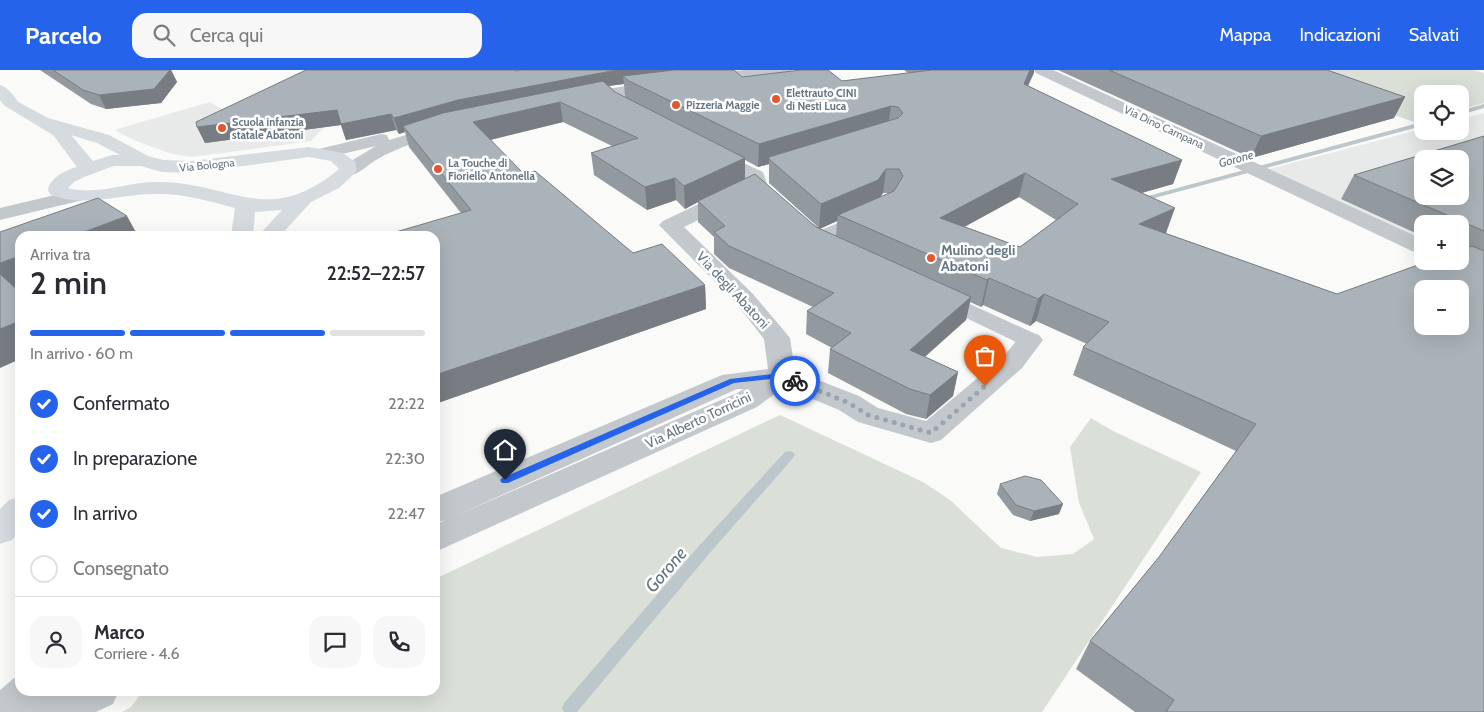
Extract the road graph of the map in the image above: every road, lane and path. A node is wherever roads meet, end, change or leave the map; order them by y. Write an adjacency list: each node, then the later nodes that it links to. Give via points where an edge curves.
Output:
1 (785, 70): 4 (street)
2 (1041, 70): 22 (street, Via Dino Campana)
3 (0, 90): 5 (main road)
4 (608, 93): 6 (street); 7 (street)
5 (6, 102): 8 (main road)
6 (560, 102)
7 (632, 112)
8 (45, 122): 11 (main road, via 103,139); 12 (main road, via 59,131)
9 (694, 144): 26 (street, Via degli Abatoni, via 765,182 670,225 744,298 777,338)
10 (325, 153): 11 (main road, Via Bologna, via 291,153 184,168); 13 (main road, Via Bologna, via 344,161); 13 (street, via 422,129 458,124 405,139 365,157)
11 (143, 160): 12 (main road, Via Bologna, via 112,161)
12 (88, 168): 14 (main road, Via Bologna, via 67,178)
13 (348, 171): 15 (main road, Via Bologna, via 327,188)
14 (67, 191): 16 (street); 17 (main road, Via Bologna, via 174,189 199,192); 19 (street)
15 (304, 198): 17 (main road, Via Bologna, via 276,205); 21 (main road)
16 (0, 206)
17 (245, 206): 20 (main road)
18 (883, 210): 23 (street, via 810,233)
19 (0, 214)
20 (242, 231)
21 (274, 231)
22 (1414, 243)
23 (840, 251)
24 (917, 286): 25 (street)
25 (1030, 340): 26 (street, via 1012,362 931,433 868,415 849,403)
26 (782, 376): 27 (street, Via Alberto Torricini, via 732,381); 30 (street, Via Alberto Torricini, via 747,400)
27 (440, 509)
28 (15, 514): 29 (main road)
29 (0, 531)
30 (440, 537)
31 (22, 696): 33 (street)
32 (87, 696): 34 (street)
33 (4, 712)
34 (53, 712)

